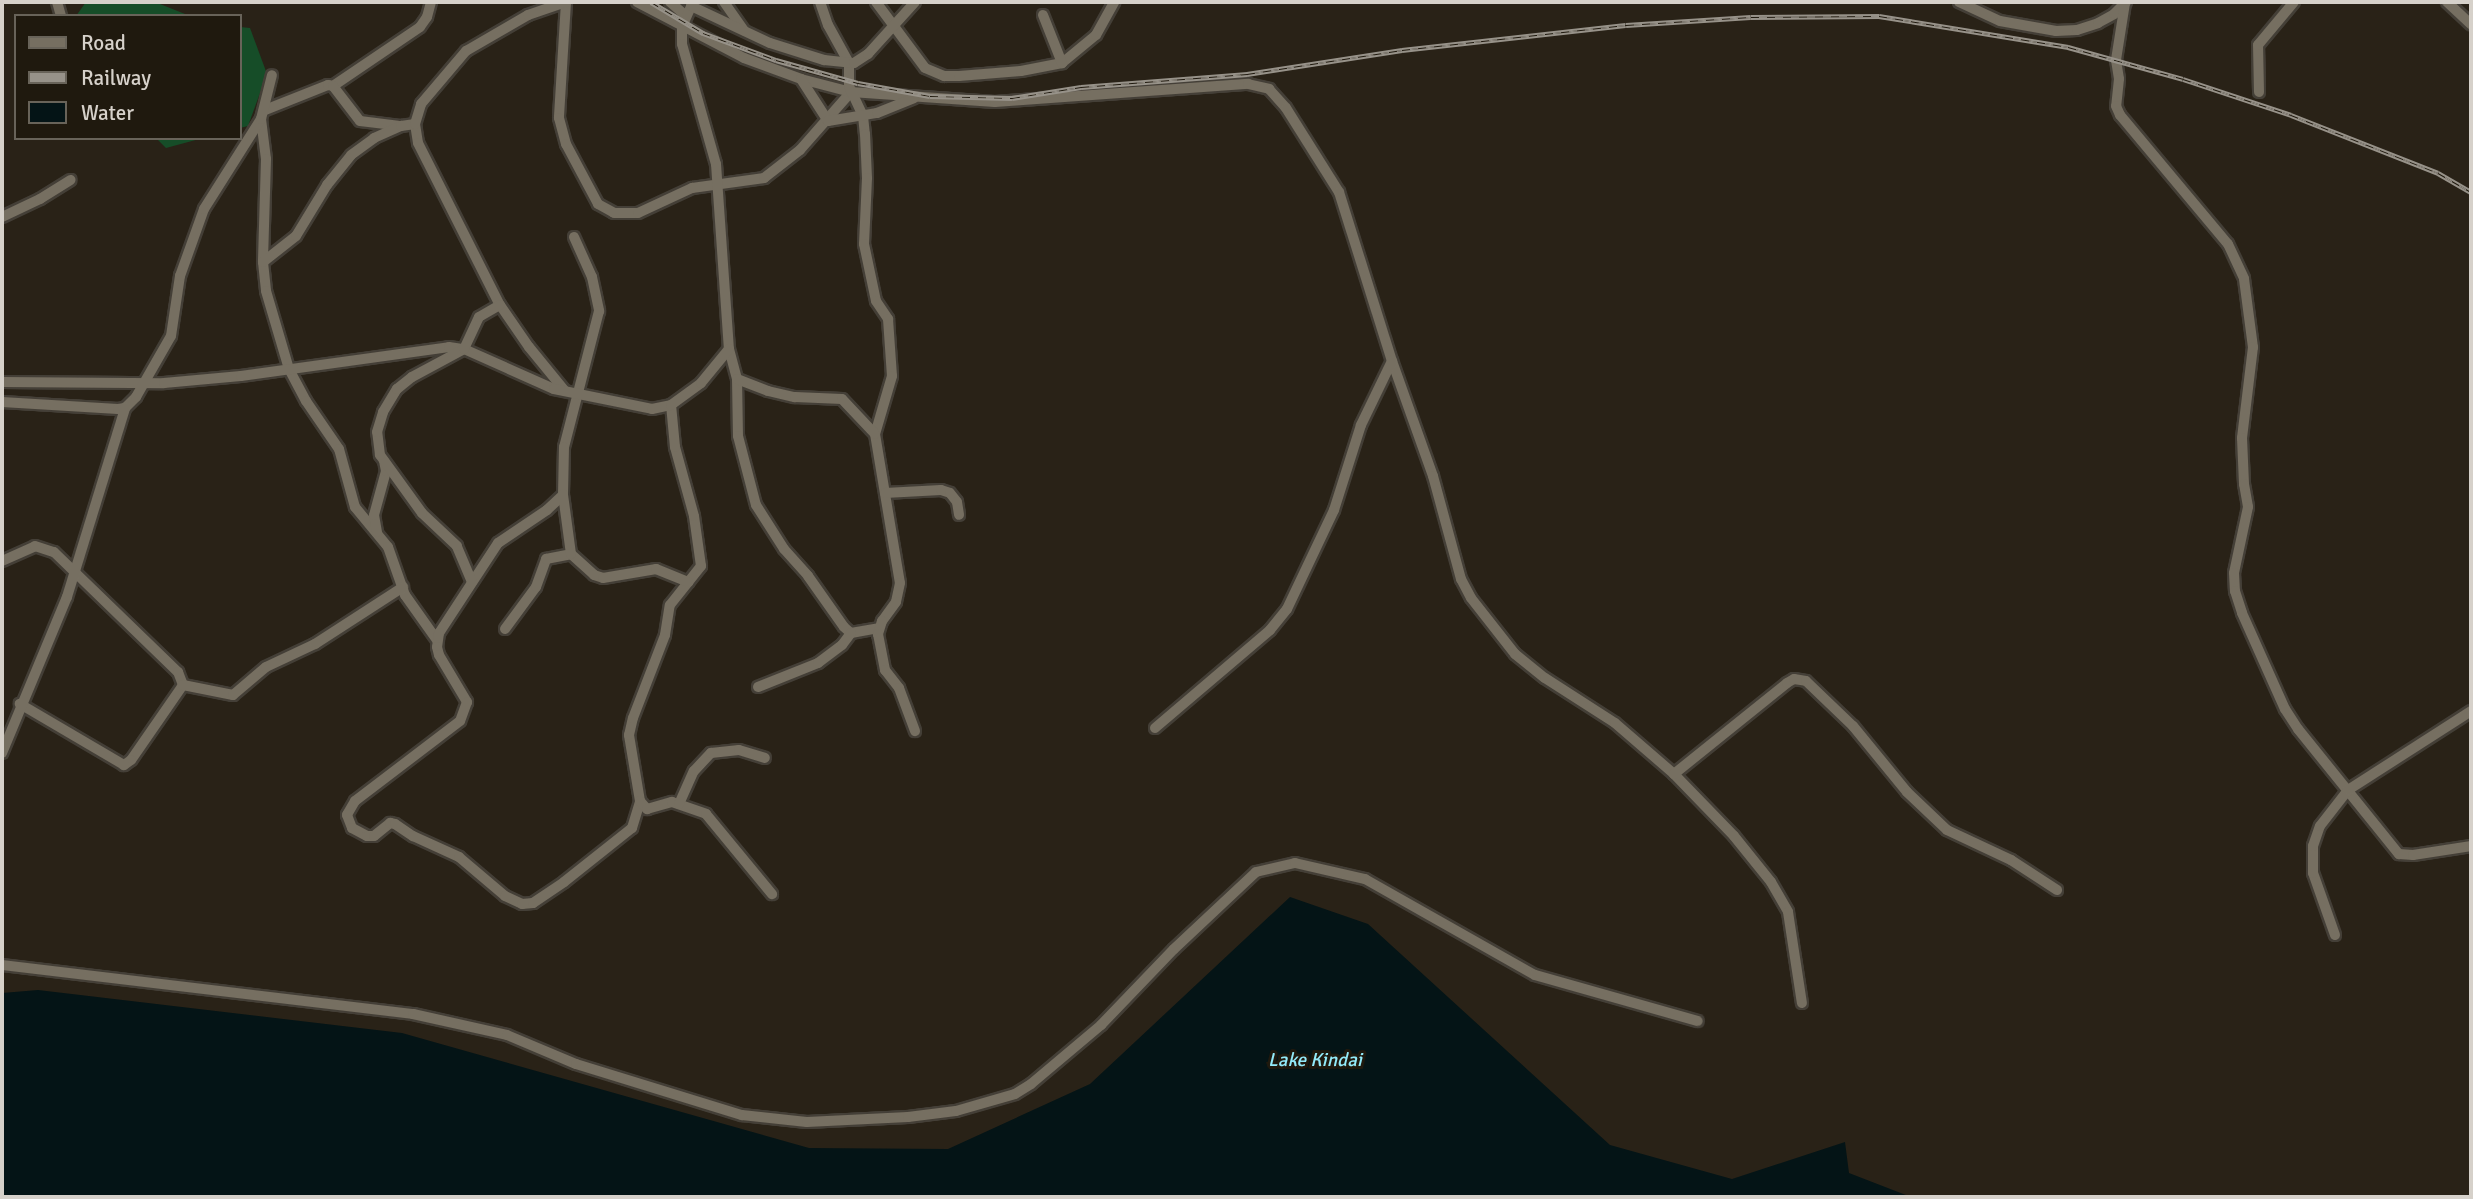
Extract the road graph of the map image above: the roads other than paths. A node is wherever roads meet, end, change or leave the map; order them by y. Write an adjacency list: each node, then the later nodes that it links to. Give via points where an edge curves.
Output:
1 (431, 2): 23 (street, via 420,27)
2 (566, 2): 30 (street, via 528,15 466,51 421,104); 33 (street, via 559,118 566,144 598,204 614,213 638,213 678,192)
3 (637, 2): 14 (street)
4 (670, 2): 14 (street)
5 (724, 2): 18 (street)
6 (876, 2): 17 (street)
7 (915, 2): 17 (street)
8 (1114, 2): 20 (street, via 1096,35)
9 (1959, 2): 10 (street, via 2000,21 2056,31 2098,23)
10 (2126, 2): 74 (street, via 2116,60 2116,106 2228,244 2244,279 2253,347 2242,438 2248,507 2234,573 2235,591 2285,709)
11 (2294, 2): 25 (street, via 2258,45)
12 (2448, 2): 16 (street)
13 (824, 3): 19 (street, via 828,25)
14 (688, 12): 18 (street); 22 (street, via 744,58); 33 (street, via 689,74)
15 (1043, 15): 20 (street)
16 (2471, 24)
17 (893, 25): 19 (street, via 863,59); 20 (street, via 925,68 944,76 990,75)
18 (746, 33): 19 (street, via 802,54)
19 (849, 63): 24 (street)
20 (1062, 63)
21 (272, 75): 27 (street)
22 (801, 79): 24 (street); 29 (street)
23 (333, 86): 27 (street, via 322,86); 31 (street, via 360,121)
24 (851, 92): 26 (street); 28 (street); 29 (street)
25 (2259, 92)
26 (914, 99): 28 (street); 40 (street, via 995,102 1248,84 1269,89 1339,192)
27 (263, 114): 36 (street, via 267,179); 44 (street, via 205,209 180,276 171,336)
28 (863, 116): 29 (street); 49 (street, via 867,178 864,244 876,301 888,319 892,376)
29 (828, 121): 33 (street, via 788,162 764,178)
30 (415, 124): 31 (street); 37 (street, via 418,143)
31 (401, 126): 36 (street, via 351,155 296,236)
32 (70, 180): 34 (street)
33 (719, 183): 39 (street)
34 (2, 217)
35 (574, 237): 45 (street, via 592,277 599,311)
36 (264, 262): 41 (street, via 266,291)
37 (500, 305): 38 (street, via 479,317); 45 (street)
38 (464, 349): 41 (street, via 431,349); 45 (street); 50 (street, via 412,377 389,400 377,432)
39 (729, 349): 42 (street); 47 (street, via 701,383)
40 (1392, 361): 69 (street, via 1362,425 1334,510 1287,610 1270,630); 73 (street, via 1433,476 1461,579 1479,612 1525,662 1615,723)
41 (289, 369): 44 (street); 54 (street, via 339,449 355,507)
42 (737, 379): 49 (street, via 795,397 842,399); 63 (street, via 738,436 756,505 784,549)
43 (2, 382): 44 (street)
44 (145, 383): 48 (street)
45 (570, 393): 47 (street, via 652,409); 52 (street)
46 (2, 402): 48 (street)
47 (671, 405): 59 (street, via 676,447 702,553 699,571)
48 (125, 408): 57 (street)
49 (875, 434): 51 (street)
50 (384, 461): 54 (street, via 386,471 374,515); 58 (street, via 422,513 457,546)
51 (885, 493): 53 (street, via 941,490 957,502); 61 (street, via 900,583 896,602)
52 (563, 495): 55 (street); 58 (street, via 498,543)
53 (959, 515)
54 (377, 532): 60 (street, via 393,557)
55 (571, 554): 59 (street, via 603,578 656,569); 62 (street, via 546,559 536,587)
56 (3, 564): 57 (street, via 44,547)
57 (76, 570): 65 (street, via 178,672); 67 (street)
58 (472, 582): 64 (street)
59 (688, 582): 75 (street, via 670,605 665,635 629,735)
60 (403, 587): 64 (street); 65 (street, via 315,644 266,667 233,695)
61 (879, 628): 63 (street); 70 (street, via 885,670 899,688)
62 (505, 629)
63 (851, 633): 66 (street, via 818,663)
64 (437, 640): 75 (street, via 439,655 465,694 465,712 455,728 355,801 347,815 352,828 374,836 395,824 459,858 505,896 522,904 540,898 602,855 635,823)
65 (184, 685): 67 (street, via 124,765)
66 (758, 687)
67 (20, 704): 71 (street)
68 (2471, 711): 74 (street)
69 (1155, 728)
70 (915, 731)
71 (2, 753)
72 (765, 758): 76 (street, via 739,750 711,753 694,771)
73 (1674, 774): 78 (street, via 1787,682 1806,681 1853,726 1919,806 1947,830 2011,860); 82 (street, via 1734,836 1782,897 1792,931)
74 (2348, 790): 77 (street, via 2399,854); 80 (street, via 2320,825 2311,856 2316,886)
75 (640, 801): 76 (street, via 651,810)
76 (679, 804): 79 (street, via 711,818)
77 (2471, 846)
78 (2057, 890)
79 (772, 894)
80 (2335, 935)
81 (2, 965): 83 (street, via 413,1014 507,1035 576,1064 743,1115 807,1122 908,1116 956,1111 1015,1094 1031,1084 1101,1025 1256,872 1295,863 1365,879 1535,975)
82 (1802, 1003)
83 (1698, 1021)

